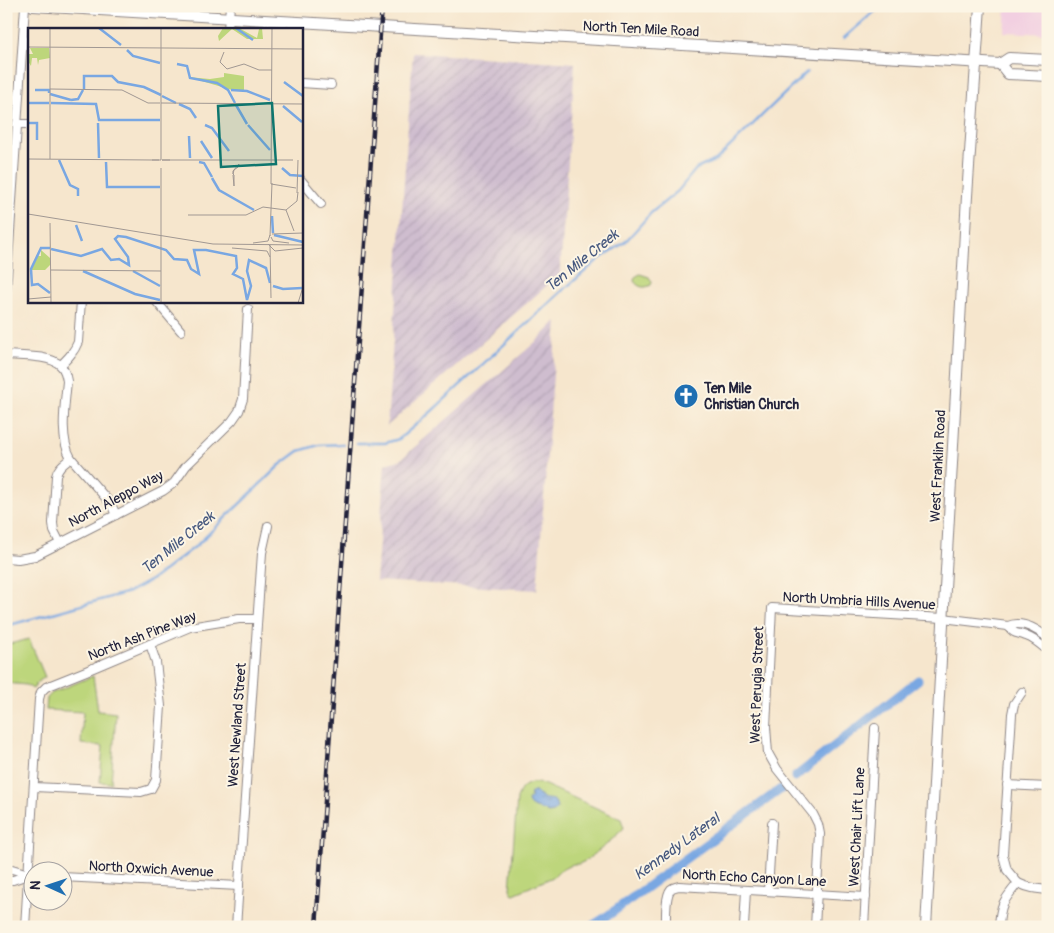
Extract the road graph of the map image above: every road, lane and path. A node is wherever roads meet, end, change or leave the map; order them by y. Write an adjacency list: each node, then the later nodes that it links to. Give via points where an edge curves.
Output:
1 (25, 6): 13 (street)
2 (33, 6): 5 (main road, North Ten Mile Road)
3 (230, 6): 5 (street)
4 (980, 6): 8 (main road, West Franklin Road)
5 (229, 18): 6 (street); 8 (main road, North Ten Mile Road)
6 (228, 28)
7 (1048, 60): 9 (main road, via 1009,58)
8 (977, 63): 9 (main road, North Ten Mile Road); 30 (main road, West Franklin Road)
9 (1000, 64): 10 (main road, via 1008,74)
10 (1048, 76)
11 (302, 83): 12 (street)
12 (331, 85)
13 (17, 124): 14 (street); 17 (street)
14 (28, 124)
15 (302, 181): 16 (street)
16 (321, 204)
17 (6, 292)
18 (81, 302): 23 (street, via 78,342)
19 (157, 302): 21 (street)
20 (248, 309): 25 (street, North Aleppo Way, via 243,398 239,411 174,483)
21 (181, 331)
22 (6, 355): 23 (street, via 50,359)
23 (61, 365): 24 (street, via 66,381 64,437)
24 (71, 458): 25 (street, via 111,504); 27 (street, via 60,466 56,476 53,523)
25 (116, 515): 27 (street, North Aleppo Way)
26 (268, 526): 31 (street, West Newland Street, via 262,553)
27 (60, 542): 28 (street, North Aleppo Way, via 35,556)
28 (6, 558)
29 (772, 608): 30 (street, North Umbria Hills Avenue); 53 (street, West Perugia Street, via 766,727 768,753 818,824)
30 (944, 618): 32 (street, North Umbria Hills Avenue); 62 (main road, West Franklin Road)
31 (257, 619): 34 (street, North Ash Pine Way, via 190,628); 49 (street, West Newland Street)
32 (1008, 626): 33 (street, North Umbria Hills Avenue, via 1014,623 1027,626); 35 (street, via 1012,632 1037,641)
33 (1048, 638)
34 (150, 644): 39 (street, North Ash Pine Way, via 46,687 41,692); 39 (street, via 156,662 161,706 156,780 151,789 141,792)
35 (1048, 651)
36 (1022, 692): 38 (street, via 1012,714)
37 (875, 728): 54 (street, West Chair Lift Lane)
38 (1007, 785): 40 (street); 48 (street, via 1003,855 1007,870)
39 (34, 787): 42 (street)
40 (1048, 787)
41 (772, 822): 52 (street)
42 (31, 860)
43 (6, 869): 44 (street)
44 (22, 872)
45 (22, 877): 47 (street)
46 (72, 878): 49 (street, North Oxwich Avenue)
47 (6, 880)
48 (1018, 883): 51 (street); 63 (street, via 1003,901)
49 (239, 886): 57 (street, West Newland Street)
50 (746, 890): 52 (street, North Echo Canyon Lane); 58 (street, North Echo Canyon Lane, via 672,888); 59 (street)
51 (1048, 890)
52 (768, 891): 53 (street, North Echo Canyon Lane)
53 (817, 894): 54 (street, North Echo Canyon Lane); 60 (street, West Perugia Street)
54 (866, 896): 61 (street, West Chair Lift Lane)
55 (27, 910): 56 (street)
56 (25, 927)
57 (236, 927)
58 (666, 927)
59 (744, 927)
60 (815, 927)
61 (864, 927)
62 (926, 927)
63 (999, 927)

